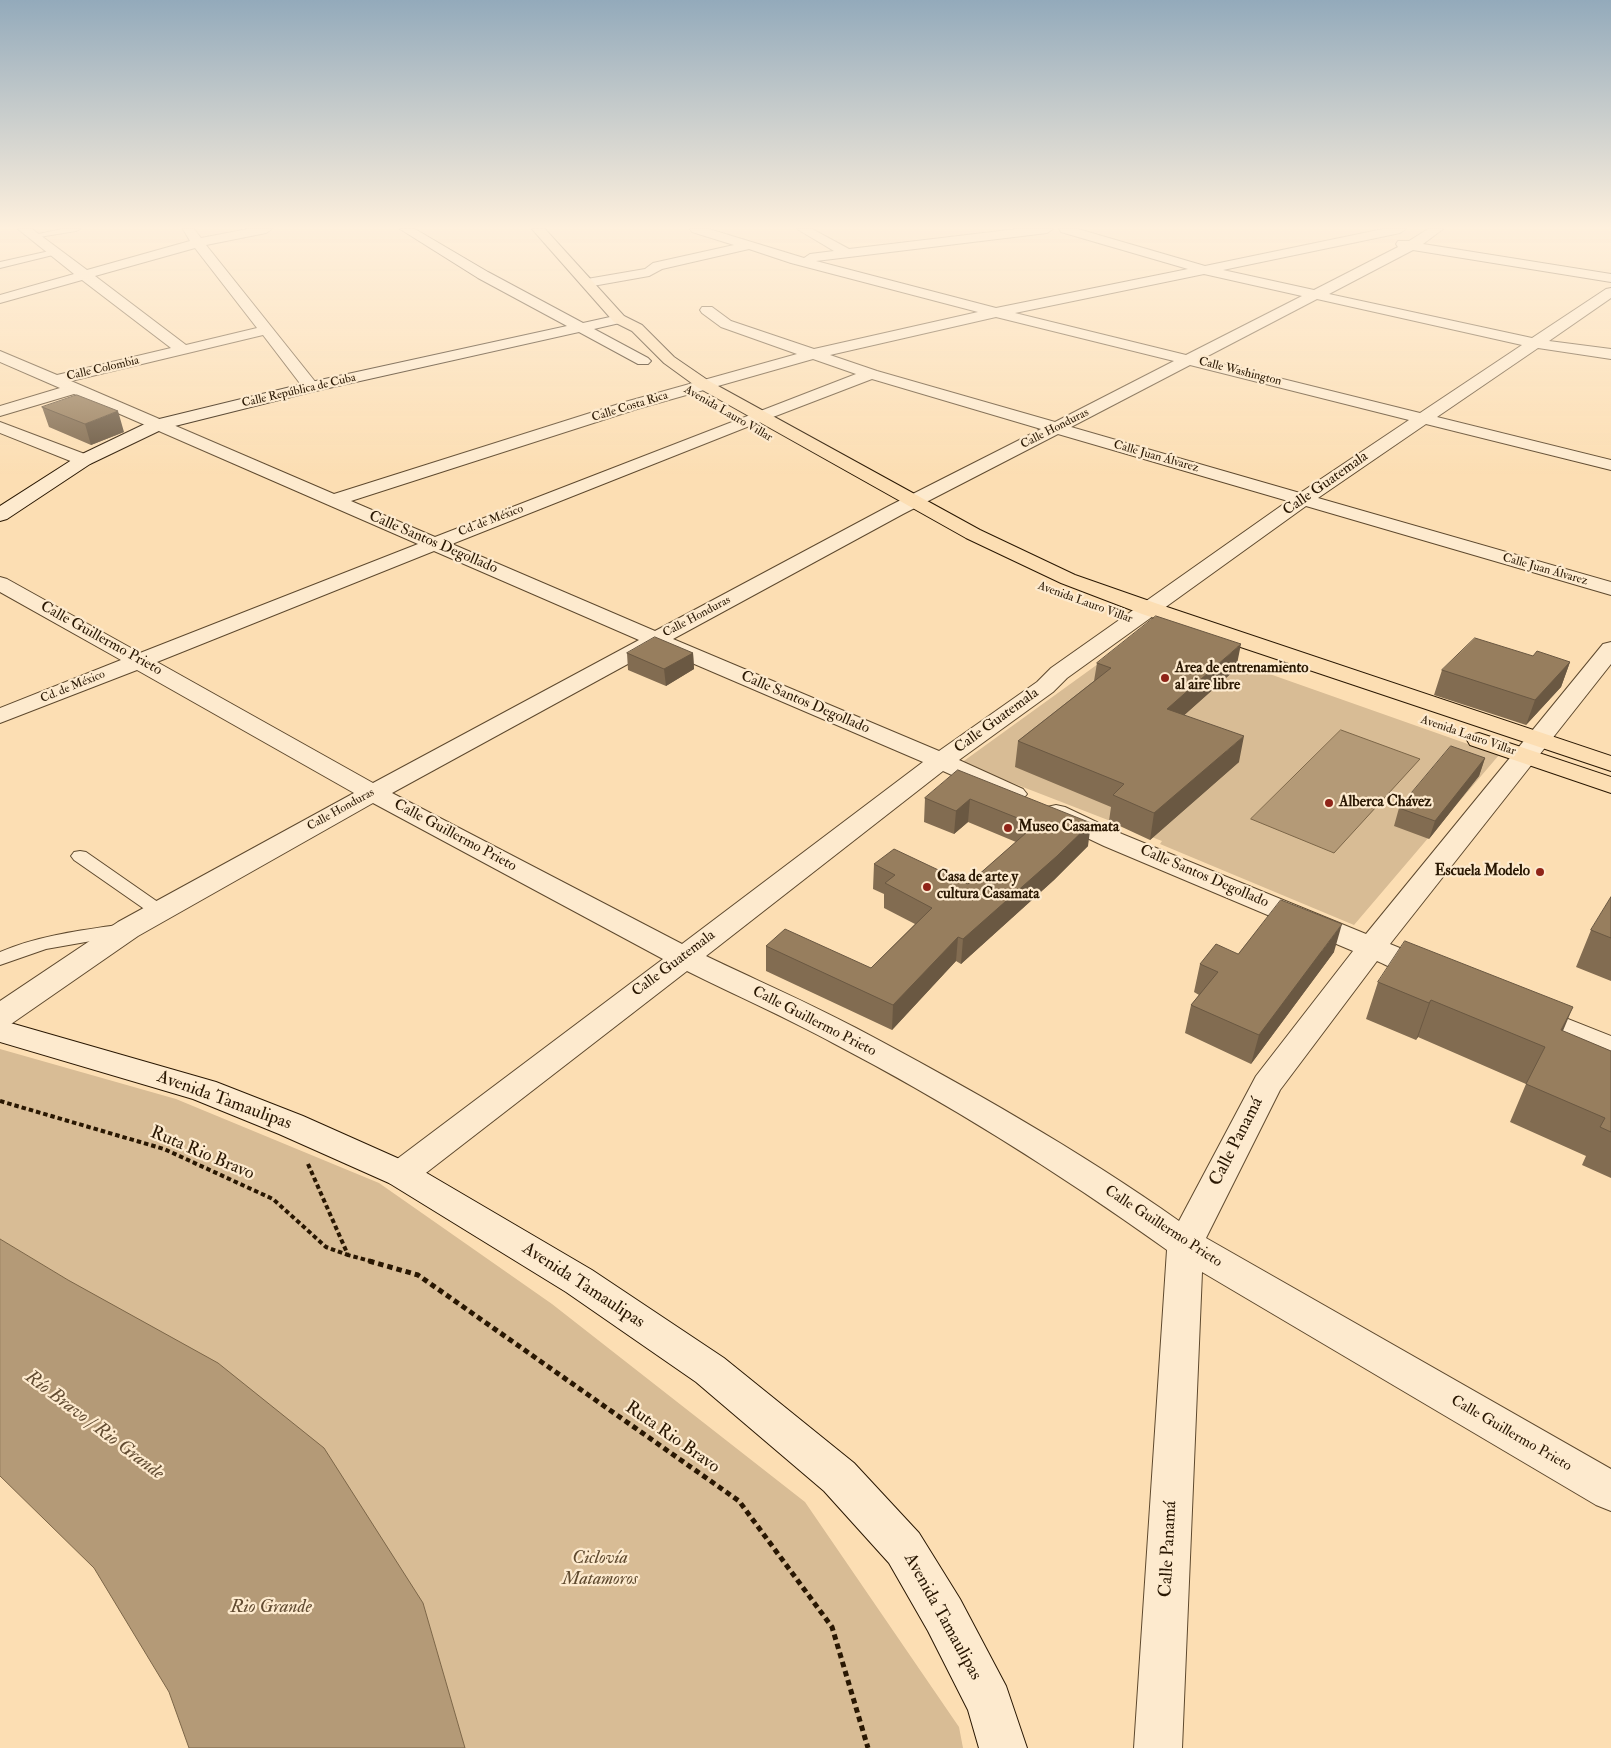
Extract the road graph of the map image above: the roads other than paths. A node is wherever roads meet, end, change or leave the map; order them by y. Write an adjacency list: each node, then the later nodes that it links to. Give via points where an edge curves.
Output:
1 (707, 310): 19 (street, Calle Juan Álvarez, via 726,324)
2 (130, 311): 17 (street)
3 (251, 311): 15 (street)
4 (547, 311): 14 (street)
5 (578, 311): 13 (street)
6 (612, 311): 13 (main road, Avenida Lauro Villar)
7 (989, 311): 12 (street, Calle Washington)
8 (1010, 311): 12 (street, Calle Costa Rica)
9 (1284, 311): 21 (street, Calle Honduras)
10 (1390, 311): 16 (street)
11 (1583, 311): 16 (street, Calle Guatemala)
12 (998, 313): 19 (street, Calle Costa Rica); 21 (street, Calle Washington)
13 (619, 319): 14 (street, Calle República de Cuba); 22 (main road, Avenida Lauro Villar, via 617,331); 26 (main road, Avenida Lauro Villar, via 637,328)
14 (579, 328): 22 (street); 25 (street, Calle República de Cuba)
15 (267, 330): 17 (street, Calle Colombia); 25 (street)
16 (1534, 343): 18 (street); 29 (street, Calle Guatemala)
17 (183, 350): 24 (street, Calle Colombia)
18 (1611, 354)
19 (813, 355): 23 (street, Calle Juan Álvarez); 26 (street, Calle Costa Rica)
20 (0, 356): 24 (street, Calle Santos Degollado)
21 (1188, 359): 29 (street, Calle Washington); 33 (street, Calle Honduras)
22 (643, 361): 26 (main road, Avenida Lauro Villar)
23 (872, 374): 28 (street, Cd. de México); 33 (street, Calle Juan Álvarez)
24 (66, 384): 27 (street); 31 (street, Calle Santos Degollado)
25 (311, 387): 31 (street, Calle República de Cuba)
26 (694, 387): 28 (main road, Avenida Lauro Villar); 30 (main road, Avenida Lauro Villar); 36 (street, Calle Costa Rica)
27 (0, 411)
28 (762, 416): 30 (street, Cd. de México); 38 (main road, Avenida Lauro Villar)
29 (1423, 418): 35 (street, Calle Washington); 37 (street, Calle Guatemala)
30 (741, 423): 38 (main road, Avenida Lauro Villar); 40 (street, Cd. de México)
31 (157, 425): 34 (street, Calle República de Cuba); 36 (street, Calle Santos Degollado)
32 (0, 427): 34 (street)
33 (1057, 428): 37 (street, Calle Juan Álvarez); 38 (street, Calle Honduras)
34 (84, 460): 39 (street, Calle República de Cuba)
35 (1611, 465)
36 (334, 500): 40 (street, Calle Santos Degollado)
37 (1302, 500): 44 (street, Calle Juan Álvarez); 45 (street, Calle Guatemala)
38 (905, 506): 41 (main road, Avenida Lauro Villar); 45 (main road, Avenida Lauro Villar); 46 (street, Calle Honduras)
39 (0, 515)
40 (435, 544): 46 (street, Calle Santos Degollado); 48 (street, Cd. de México)
41 (975, 557)
42 (1008, 572): 45 (main road, Avenida Lauro Villar, via 1049,591)
43 (0, 583): 48 (street, Calle Guillermo Prieto)
44 (1611, 589)
45 (1143, 615): 50 (main road, Avenida Lauro Villar); 51 (street, Calle Guatemala)
46 (654, 639): 51 (street, Calle Santos Degollado); 54 (street, Calle Honduras)
47 (1611, 649): 50 (street, Calle Panamá)
48 (139, 660): 49 (street, Cd. de México); 54 (street, Calle Guillermo Prieto)
49 (0, 716)
50 (1532, 748): 52 (main road, Avenida Lauro Villar); 53 (main road, Avenida Lauro Villar); 58 (street, Calle Panamá)
51 (941, 761): 58 (street, Calle Santos Degollado, via 1113,840); 59 (street, Calle Guatemala)
52 (1611, 764)
53 (1611, 786)
54 (373, 793): 56 (street, Calle Honduras); 59 (street, Calle Guillermo Prieto)
55 (80, 856): 56 (lane)
56 (159, 911): 57 (street, Calle Honduras)
57 (128, 929): 60 (lane, via 60,939); 63 (street, Calle Honduras)
58 (1372, 947): 61 (street, Calle Santos Degollado); 67 (street, Calle Panamá, via 1267,1084)
59 (683, 957): 66 (street, Calle Guatemala); 67 (street, Calle Guillermo Prieto, via 844,1035 992,1118 1129,1204)
60 (0, 959)
61 (1451, 981)
62 (1514, 1008): 65 (street)
63 (0, 1016)
64 (0, 1031): 66 (street, Avenida Tamaulipas, via 204,1090 291,1124)
65 (1611, 1049)
66 (401, 1174): 69 (street, Avenida Tamaulipas, via 580,1280 710,1370 839,1477 904,1548 944,1615 989,1703)
67 (1185, 1244): 68 (street, Calle Guillermo Prieto); 70 (street, Calle Panamá)
68 (1611, 1491)
69 (1003, 1748)
70 (1158, 1748)

